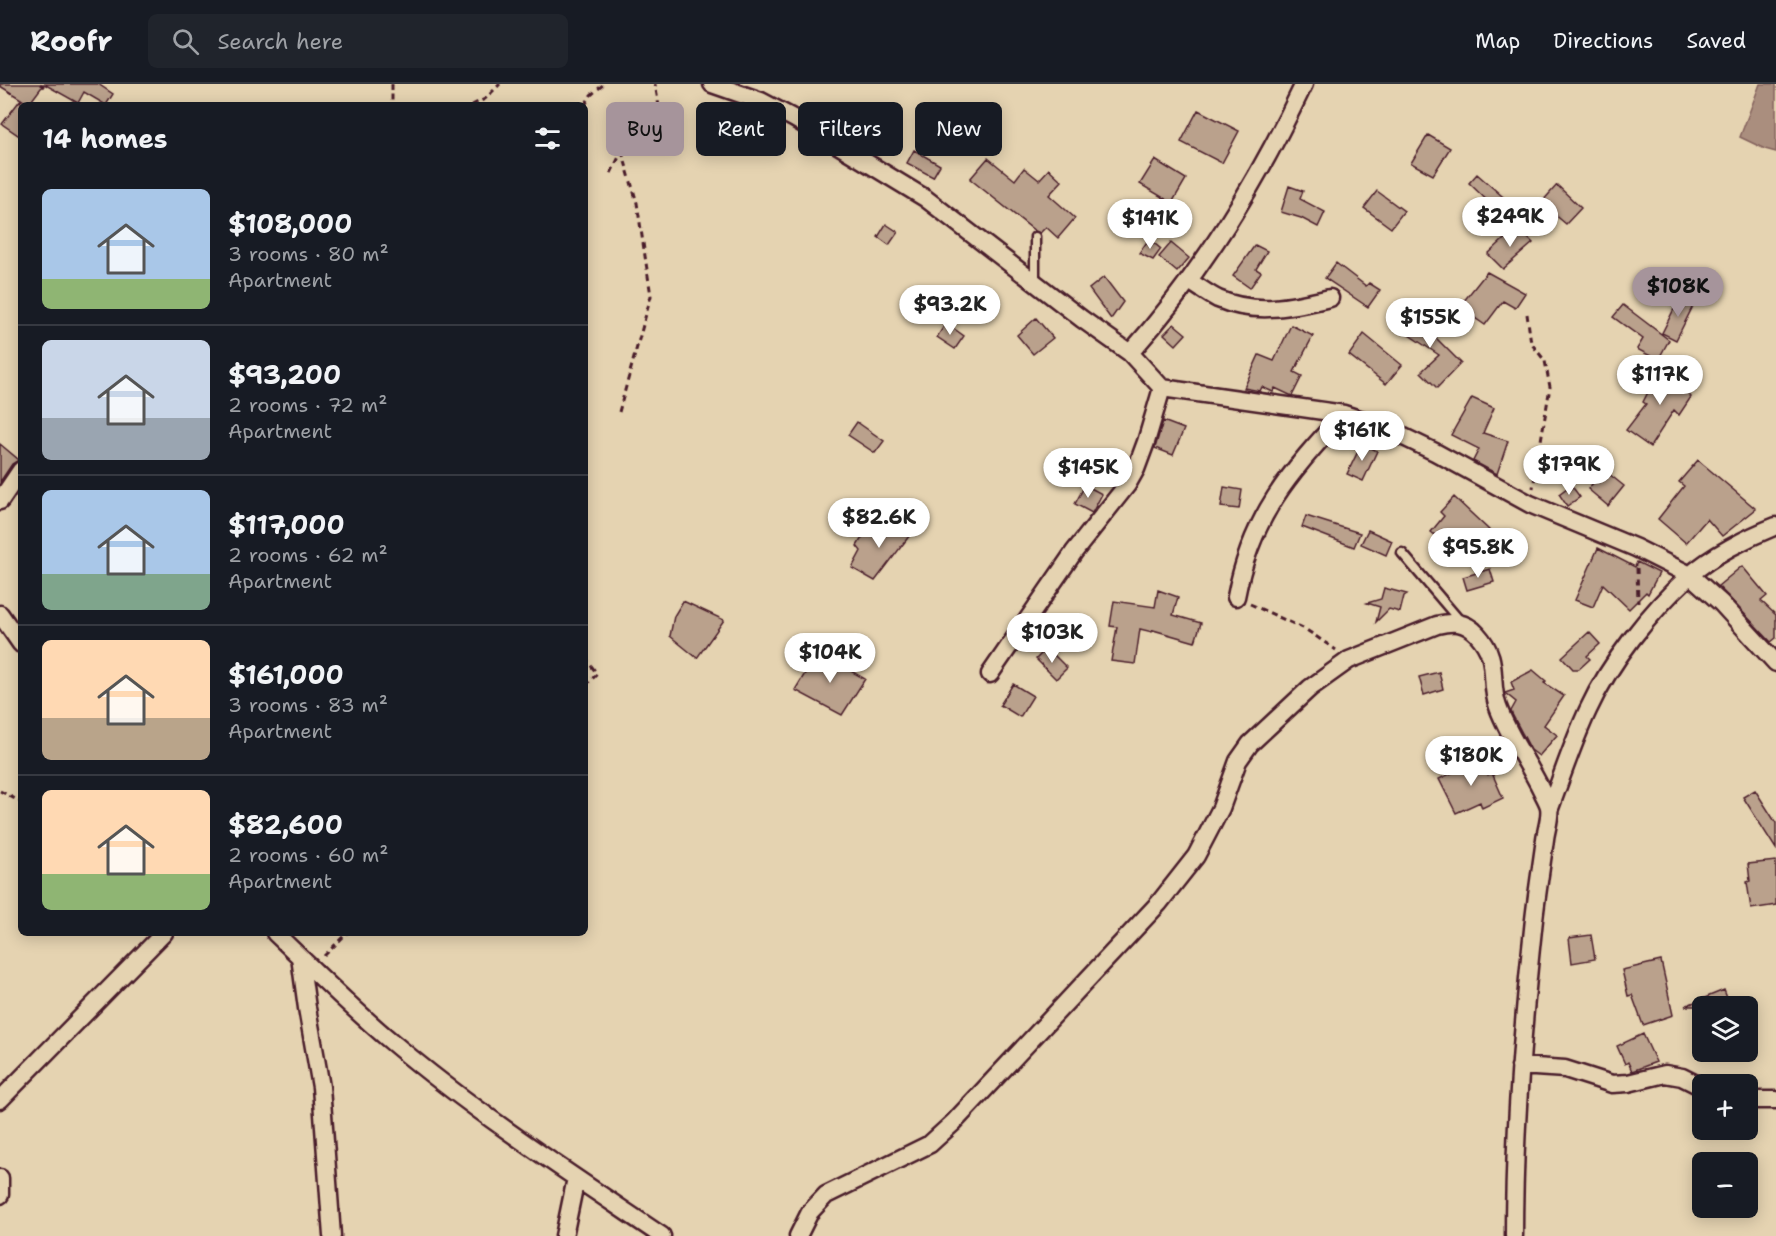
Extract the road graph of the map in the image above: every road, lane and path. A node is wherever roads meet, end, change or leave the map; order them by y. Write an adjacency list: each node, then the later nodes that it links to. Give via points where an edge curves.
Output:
1 (40, 84): 8 (path)
2 (392, 84): 9 (path)
3 (500, 84): 10 (path)
4 (604, 84): 11 (path)
5 (655, 84): 12 (path)
6 (712, 84): 18 (street, via 795,119 925,198)
7 (1305, 84): 17 (street, via 1259,175)
8 (44, 87)
9 (392, 102)
10 (478, 102)
11 (587, 102)
12 (658, 102)
13 (620, 156): 15 (path)
14 (623, 156): 23 (path, via 637,203 651,296)
15 (611, 173)
16 (1035, 237): 18 (lane)
17 (1190, 281): 19 (street, via 1216,298 1249,308 1276,309); 21 (street)
18 (1035, 283): 21 (street)
19 (1330, 298)
20 (1527, 314): 27 (path, via 1531,343 1545,361 1550,387)
21 (1130, 353): 22 (street)
22 (1162, 387): 24 (street); 40 (street, via 1146,442 1127,485 1074,552)
23 (619, 412)
24 (1344, 414): 27 (street, via 1381,426); 32 (street, via 1273,498 1252,543)
25 (18, 474): 26 (street)
26 (0, 501)
27 (1530, 504): 29 (street)
28 (1776, 526): 31 (street)
29 (1636, 548): 31 (street); 35 (path)
30 (1402, 553): 34 (lane)
31 (1690, 575): 35 (street); 39 (street)
32 (1236, 597): 37 (path, via 1305,629)
33 (0, 614): 36 (street)
34 (1461, 622): 37 (street, via 1437,625); 44 (street, via 1479,636 1488,650 1494,667 1497,704)
35 (1639, 631): 44 (street, via 1588,709)
36 (18, 640)
37 (1349, 660): 60 (street, via 1310,688 1251,744 1238,761 1221,807 1196,856 1158,903 962,1114 930,1144 826,1195 810,1212)
38 (588, 661): 41 (path, via 597,674)
39 (1776, 663)
40 (990, 674)
41 (588, 684)
42 (0, 791): 43 (path)
43 (18, 800)
44 (1550, 808): 49 (street, via 1535,909)
45 (161, 936): 51 (street)
46 (277, 936): 48 (street)
47 (343, 936): 48 (path)
48 (307, 963): 55 (street, via 391,1041); 57 (street, via 307,1008 321,1087)
49 (1520, 1066): 50 (street, via 1565,1069 1612,1084 1665,1074); 61 (street)
50 (1692, 1082)
51 (0, 1100)
52 (1758, 1100): 53 (street)
53 (1776, 1100)
54 (0, 1178): 56 (street)
55 (576, 1178): 58 (street); 59 (street)
56 (0, 1195)
57 (332, 1236)
58 (564, 1236)
59 (662, 1236)
60 (798, 1236)
61 (1514, 1236)

